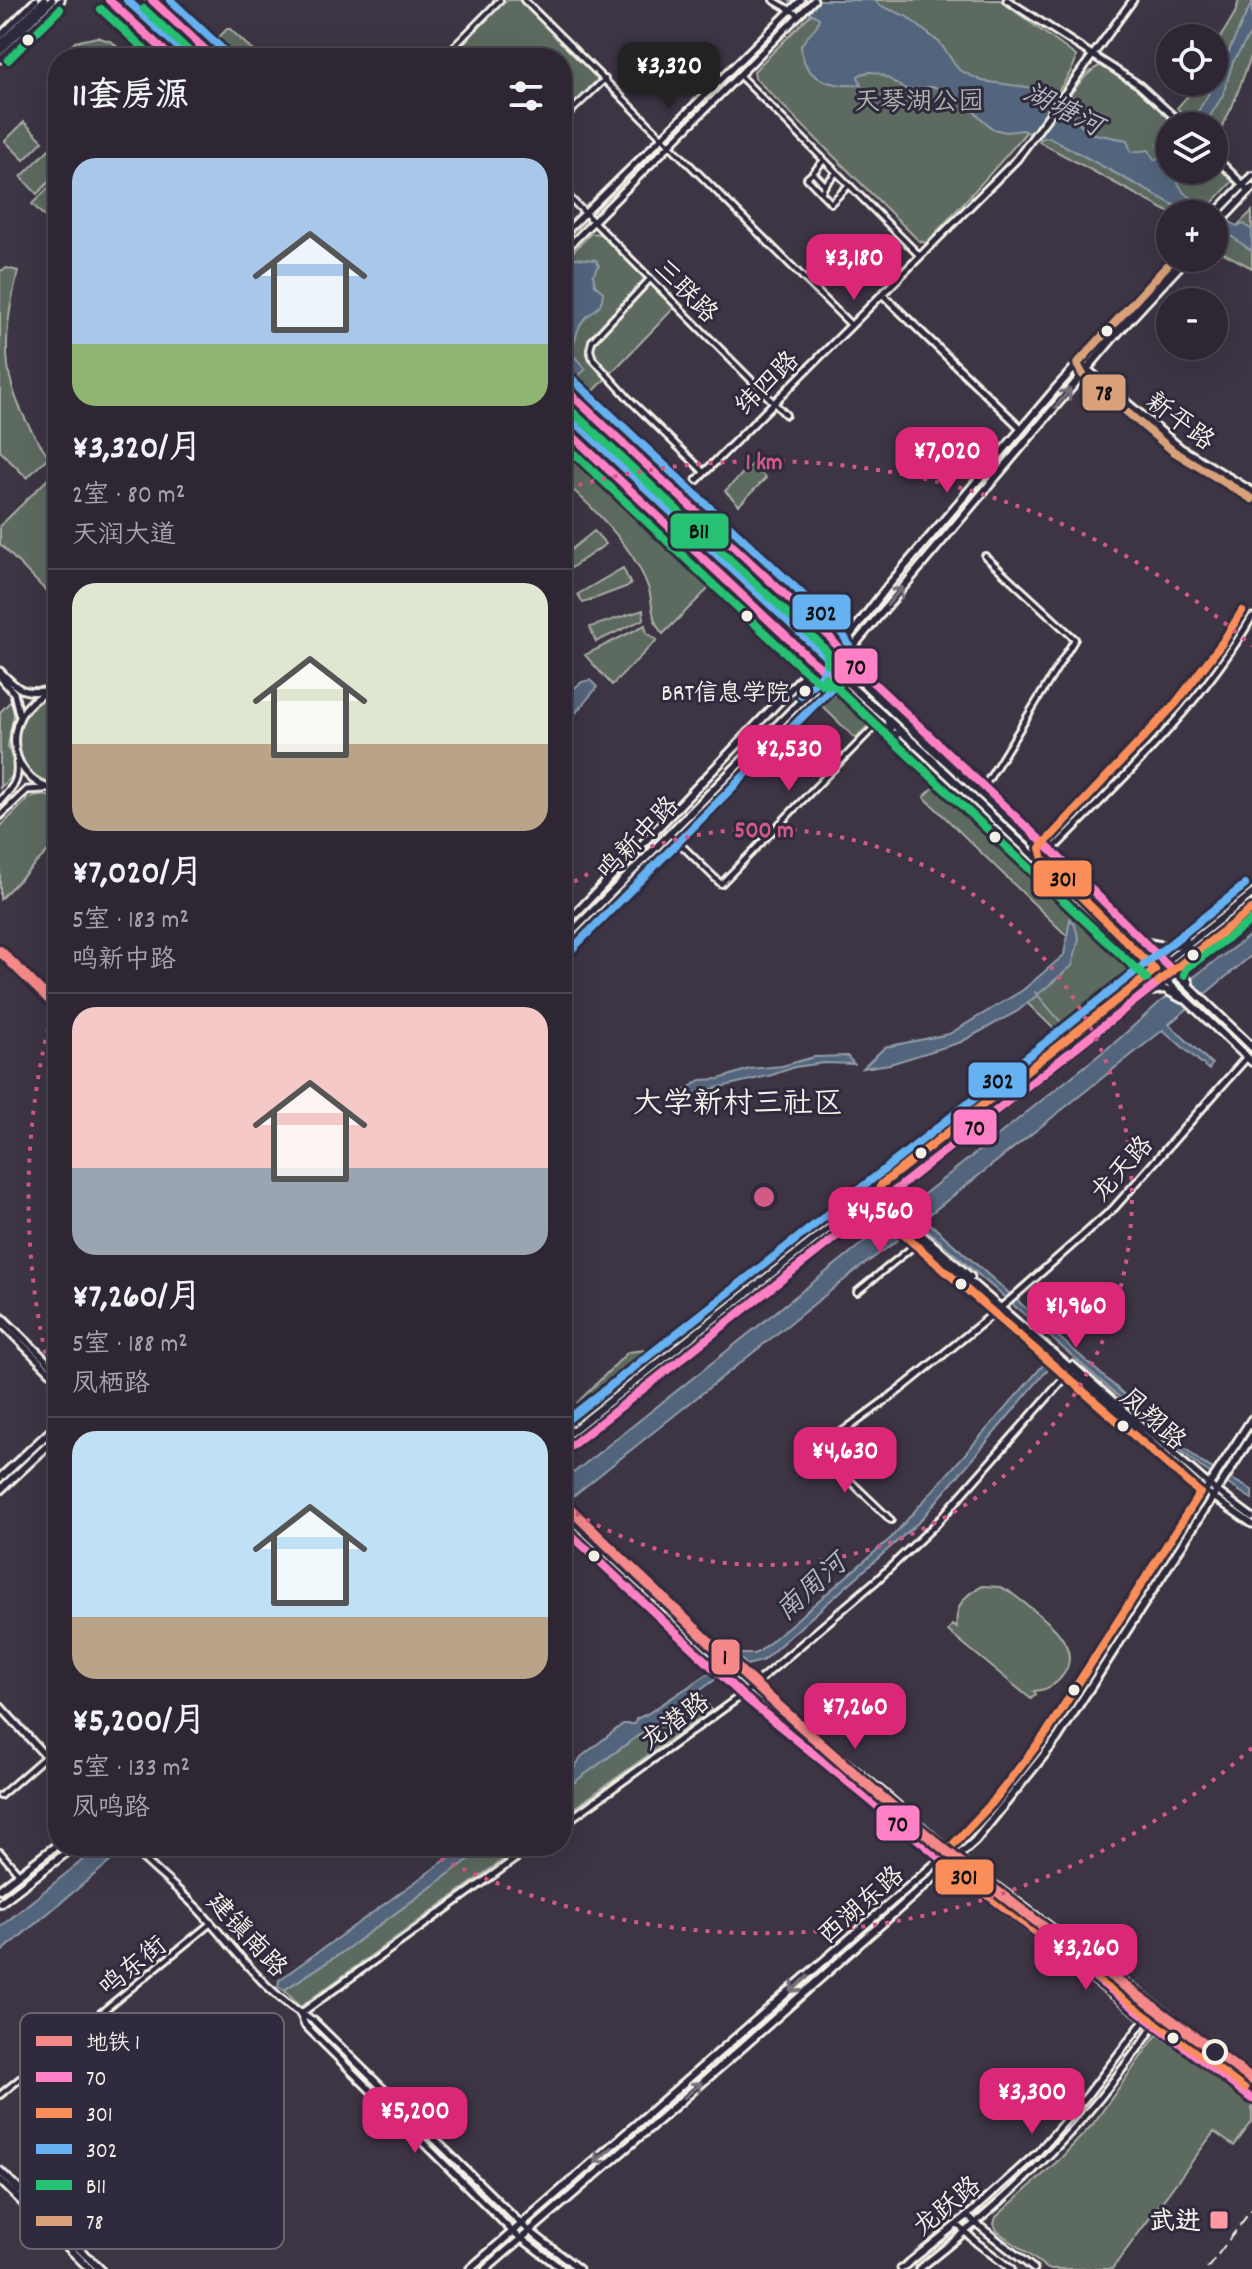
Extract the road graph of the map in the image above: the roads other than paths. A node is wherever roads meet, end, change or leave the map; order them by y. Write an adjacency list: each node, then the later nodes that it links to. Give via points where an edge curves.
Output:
1 (36, 0): 18 (street)
2 (44, 0): 20 (main road)
3 (52, 0): 20 (main road)
4 (61, 0): 19 (street)
5 (109, 0): 21 (street)
6 (120, 0): 22 (main road)
7 (139, 0): 23 (main road)
8 (152, 0): 24 (street)
9 (500, 0): 25 (street)
10 (524, 0): 29 (street)
11 (773, 0): 16 (street)
12 (801, 0): 16 (street)
13 (814, 0): 17 (street)
14 (1007, 0): 26 (street)
15 (1133, 0): 26 (street)
16 (793, 8): 17 (street); 32 (street)
17 (802, 13): 28 (street)
18 (0, 36)
19 (16, 43): 20 (main road); 27 (street)
20 (1, 48)
21 (161, 48)
22 (172, 48)
23 (192, 48)
24 (203, 48)
25 (453, 48)
26 (1092, 56): 31 (street, via 1139,85); 50 (street, 纬四路, via 1017,159)
27 (0, 59)
28 (739, 75): 33 (street); 34 (street)
29 (605, 79): 30 (street); 32 (street)
30 (572, 110)
31 (1169, 112)
32 (663, 137): 33 (street); 46 (street)
33 (670, 145): 47 (street); 55 (street)
34 (824, 160): 36 (street); 37 (street)
35 (1228, 169): 41 (street)
36 (813, 173): 39 (street); 42 (street, via 806,177)
37 (837, 173): 39 (street); 40 (street)
38 (1252, 176): 41 (main road)
39 (825, 185): 42 (street)
40 (849, 185): 42 (street, via 831,203); 50 (street)
41 (1248, 188): 44 (main road); 45 (main road)
42 (821, 193)
43 (572, 200): 46 (street, 三联路)
44 (1228, 204)
45 (1228, 212)
46 (586, 214): 47 (street, 三联路); 48 (street)
47 (593, 221): 49 (street); 53 (street, 三联路)
48 (572, 227)
49 (572, 243)
50 (920, 256): 54 (street, 纬四路)
51 (1161, 272): 56 (main road, 鸣新中路)
52 (1174, 272): 57 (main road, 鸣新中路)
53 (650, 279): 59 (street, 三联路); 65 (street, via 592,341 590,350 597,366)
54 (883, 295): 55 (street, 纬四路); 63 (street)
55 (851, 325): 59 (street, 纬四路)
56 (1077, 364): 57 (street, 新平路); 63 (main road, 鸣新中路)
57 (1085, 372): 67 (street, 新平路, via 1181,448); 68 (street, 新平路, via 1173,451); 73 (main road, 鸣新中路, one-way to 57)
58 (572, 395): 71 (street)
59 (774, 402): 61 (street, 三联路); 65 (street, 纬四路)
60 (572, 406): 72 (main road)
61 (786, 415)
62 (572, 421): 74 (main road)
63 (1022, 429): 71 (main road, 鸣新中路)
64 (572, 435): 74 (street)
65 (704, 472): 66 (street, 纬四路)
66 (697, 480)
67 (1252, 491)
68 (1252, 499)
69 (985, 556): 89 (street, via 1075,639)
70 (1252, 617): 96 (street, via 1193,701)
71 (838, 647): 72 (main road, 鸣新中路); 73 (main road)
72 (832, 653): 73 (main road); 74 (main road, 鸣新中路)
73 (842, 659): 76 (main road, 鸣新中路); 88 (main road); 89 (street)
74 (819, 662): 76 (main road); 101 (main road, 鸣新中路)
75 (0, 671): 78 (street, via 19,690)
76 (834, 672): 80 (main road); 82 (street); 95 (main road, 鸣新中路)
77 (0, 677): 81 (street, via 18,702)
78 (48, 690)
79 (48, 691): 81 (street, via 28,704)
80 (888, 721): 83 (main road); 84 (main road)
81 (16, 723): 85 (street)
82 (878, 723): 84 (street); 95 (street, via 721,884)
83 (902, 733): 84 (main road); 87 (main road)
84 (891, 734): 86 (street)
85 (17, 759): 90 (street, via 29,777); 93 (street, via 19,777)
86 (926, 767): 87 (main road); 99 (street)
87 (940, 768): 97 (main road)
88 (973, 787): 89 (main road); 92 (main road)
89 (984, 787): 92 (main road); 96 (street)
90 (48, 788)
91 (48, 789): 94 (street, via 27,790)
92 (985, 798): 96 (main road)
93 (0, 801)
94 (0, 816)
95 (669, 833): 102 (main road, 鸣新中路)
96 (1050, 853): 104 (main road); 105 (street)
97 (1064, 885): 99 (main road); 109 (main road)
98 (1252, 894): 103 (main road)
99 (1070, 903): 107 (street)
100 (1252, 910): 106 (main road)
101 (572, 918)
102 (572, 932)
103 (1198, 937): 105 (main road, via 1169,947); 108 (main road)
104 (1140, 941): 105 (main road); 108 (main road)
105 (1149, 945): 108 (street)
106 (1191, 957): 110 (main road); 112 (main road)
107 (1131, 958): 109 (main road); 113 (street, via 1138,970)
108 (1164, 962): 109 (main road); 110 (main road)
109 (1152, 967): 111 (main road); 113 (main road)
110 (1173, 971): 111 (main road); 112 (main road)
111 (1164, 978): 114 (main road); 115 (main road)
112 (1184, 980): 116 (main road)
113 (1134, 987): 118 (main road)
114 (1172, 990): 115 (main road, via 1154,989); 117 (main road)
115 (1137, 1000): 119 (main road)
116 (1252, 1047)
117 (1249, 1060): 123 (street, 龙天路, via 1114,1208)
118 (886, 1183): 119 (street, 凤翔路); 130 (main road)
119 (888, 1194): 120 (street, 凤翔路, via 890,1208); 134 (main road)
120 (916, 1233): 121 (street, 凤翔路); 123 (street, 凤翔路)
121 (921, 1240): 122 (street); 123 (street, 凤翔路)
122 (857, 1292)
123 (1002, 1306): 127 (street, 凤翔路); 135 (street, 龙天路)
124 (0, 1315): 126 (street)
125 (0, 1322): 128 (street)
126 (48, 1362)
127 (1073, 1368): 137 (street, 凤翔路); 145 (street, 龙潜路, via 936,1524)
128 (48, 1370)
129 (1252, 1419): 137 (main road, 西湖东路)
130 (572, 1431)
131 (48, 1433): 136 (main road)
132 (1252, 1436): 139 (main road, 西湖东路)
133 (48, 1445): 138 (main road)
134 (572, 1445)
135 (818, 1450): 142 (street)
136 (0, 1478)
137 (1207, 1488): 139 (street, 凤翔路); 154 (main road, 西湖东路, via 1047,1734)
138 (0, 1490)
139 (1215, 1494): 140 (street, 凤翔路); 143 (street, 凤翔路); 159 (main road, 西湖东路, via 1057,1739)
140 (1252, 1517)
141 (572, 1520): 145 (main road)
142 (891, 1520)
143 (1252, 1524)
144 (572, 1535): 146 (main road)
145 (751, 1687): 146 (street, 龙潜路); 154 (main road)
146 (742, 1695): 151 (street, 龙潜路); 158 (main road)
147 (0, 1706): 148 (street)
148 (46, 1756): 149 (street); 150 (street)
149 (48, 1758)
150 (0, 1796)
151 (572, 1818)
152 (0, 1852): 161 (street)
153 (48, 1852): 161 (main road)
154 (950, 1852): 158 (main road, 西湖东路); 159 (main road)
155 (62, 1856): 163 (main road)
156 (140, 1856): 164 (street, 建镇南路)
157 (519, 1856): 167 (street)
158 (942, 1858): 160 (main road); 179 (main road, 西湖东路, one-way to 179)
159 (957, 1858): 160 (main road, 西湖东路); 165 (main road)
160 (949, 1865): 168 (main road); 182 (main road, 西湖东路, one-way to 160)
161 (19, 1874): 162 (main road)
162 (0, 1889)
163 (0, 1903)
164 (211, 1923): 166 (street, 鸣东街); 167 (street, 建镇南路)
165 (1161, 2010): 168 (street, 龙跃路); 169 (street, 龙跃路); 170 (main road)
166 (102, 2013)
167 (300, 2014): 179 (street, via 314,2021); 184 (street, via 305,2025)
168 (1146, 2018): 169 (main road); 178 (street, 龙跃路, via 1063,2125)
169 (1155, 2025): 173 (main road); 181 (street, 龙跃路, via 1077,2127)
170 (1252, 2078)
171 (20, 2079): 172 (street, 鸣东街)
172 (0, 2095)
173 (1252, 2099)
174 (0, 2171): 176 (main road)
175 (0, 2180): 177 (main road)
176 (20, 2191)
177 (20, 2200)
178 (967, 2216): 180 (street, 龙跃路); 181 (street)
179 (521, 2224): 182 (street); 184 (main road, 西湖东路)
180 (957, 2224): 183 (street); 194 (street, 龙跃路)
181 (976, 2224): 183 (street, 龙跃路); 197 (street)
182 (529, 2231): 185 (main road, 西湖东路); 193 (street)
183 (967, 2231): 195 (street, 龙跃路); 196 (street)
184 (513, 2232): 185 (street); 190 (main road, 西湖东路)
185 (521, 2238): 191 (main road, 西湖东路); 192 (street)
186 (70, 2249): 188 (main road)
187 (80, 2249): 189 (main road)
188 (90, 2269)
189 (100, 2269)
190 (470, 2269)
191 (486, 2269)
192 (562, 2269)
193 (579, 2269)
194 (901, 2269)
195 (919, 2269)
196 (1011, 2269)
197 (1034, 2269)

